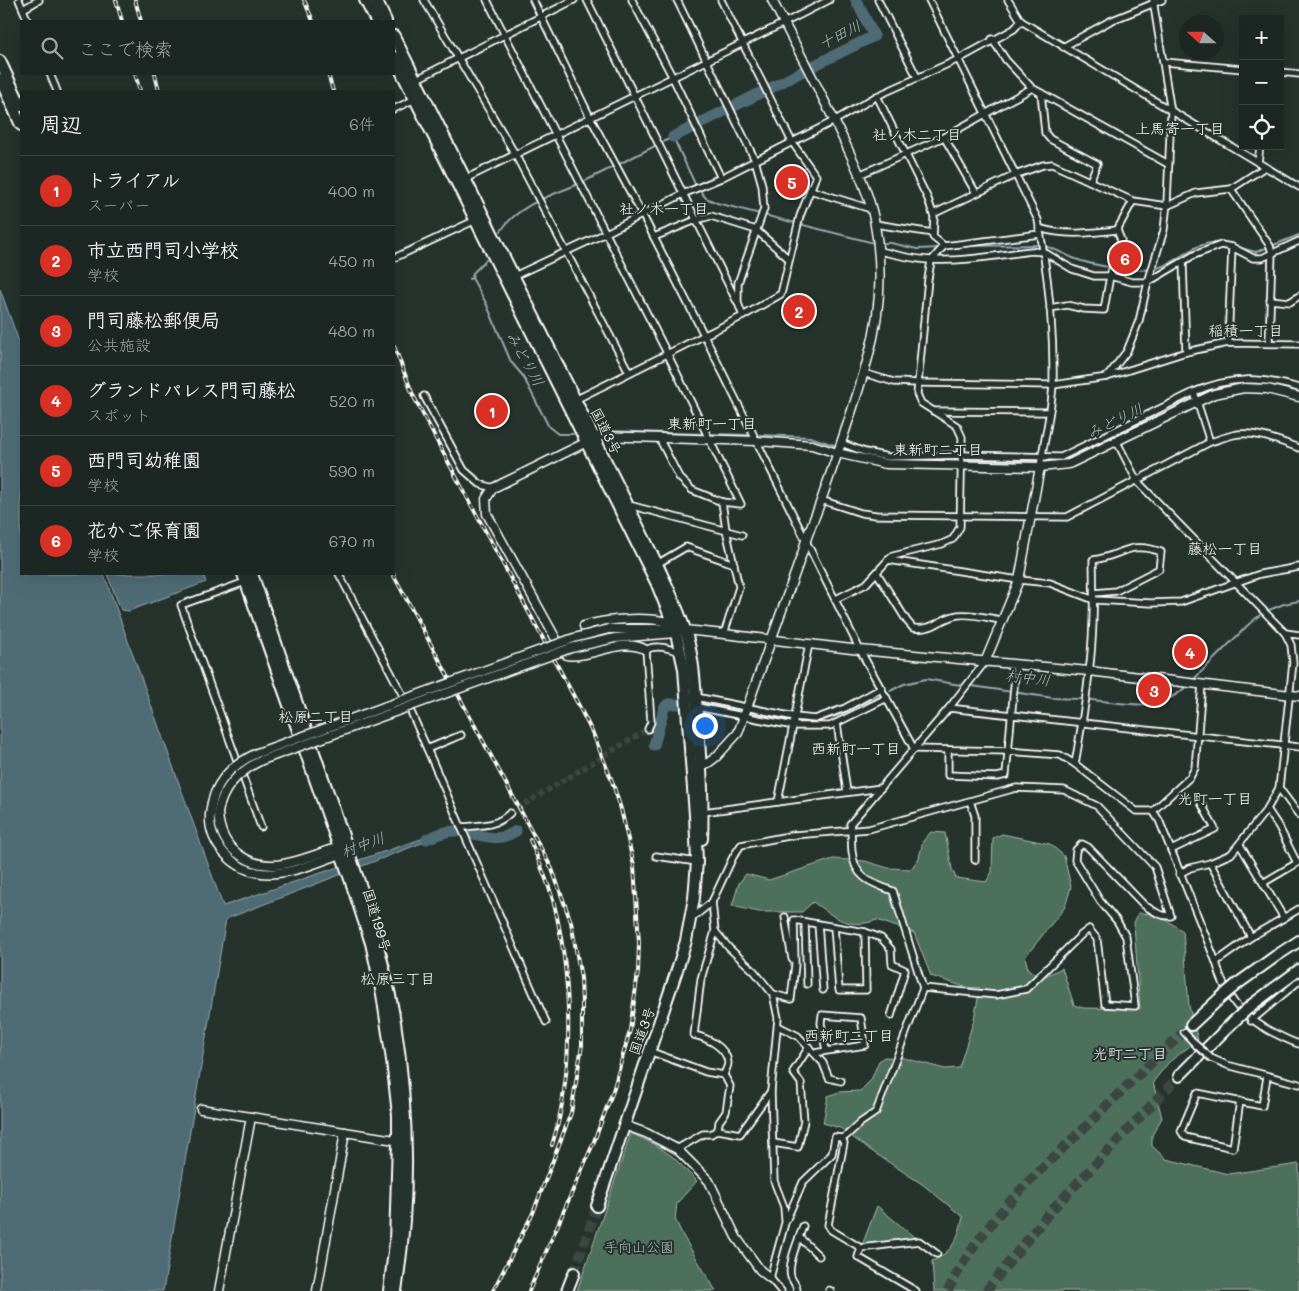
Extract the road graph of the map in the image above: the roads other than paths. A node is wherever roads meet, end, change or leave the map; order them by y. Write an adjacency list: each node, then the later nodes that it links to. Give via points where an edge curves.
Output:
1 (19, 0): 19 (street)
2 (39, 0): 19 (street)
3 (424, 0): 32 (street)
4 (487, 0): 26 (street)
5 (533, 0): 20 (street)
6 (574, 0): 20 (street)
7 (587, 0): 48 (street)
8 (632, 0): 43 (street)
9 (677, 0): 35 (street)
10 (721, 0): 29 (street)
11 (772, 0): 25 (street)
12 (828, 0): 25 (street)
13 (878, 0): 41 (street)
14 (929, 0): 33 (street)
15 (1008, 0): 24 (street)
16 (1162, 0): 18 (street)
17 (372, 1): 22 (highway); 23 (highway)
18 (1153, 1): 30 (street); 36 (street)
19 (23, 8): 21 (street)
20 (541, 16): 26 (street); 55 (street)
21 (28, 20)
22 (376, 20)
23 (385, 20)
24 (1021, 21): 28 (street, via 1014,29); 30 (street)
25 (784, 23): 29 (street); 56 (street)
26 (503, 35): 32 (street); 58 (street)
27 (395, 39): 44 (highway, 国道3号)
28 (992, 39): 33 (street); 45 (street)
29 (743, 44): 35 (street); 60 (street)
30 (1063, 47): 53 (street)
31 (395, 58): 44 (highway, 国道3号)
32 (458, 58): 44 (street); 62 (street)
33 (959, 59): 41 (street); 54 (street)
34 (0, 61): 51 (highway)
35 (708, 61): 43 (street); 64 (street)
36 (1164, 62): 37 (street); 53 (street)
37 (1239, 69)
38 (1284, 72): 39 (street)
39 (1299, 74)
40 (50, 75): 46 (street)
41 (917, 77): 49 (street)
42 (0, 78): 57 (highway)
43 (673, 78): 48 (street); 70 (street)
44 (412, 82): 50 (highway, 国道3号); 71 (highway, 国道3号)
45 (1032, 88): 47 (street); 54 (street)
46 (57, 90)
47 (1042, 93): 66 (street); 72 (street, via 1045,133 1050,139 1097,164)
48 (635, 96): 55 (street); 77 (street)
49 (877, 96): 56 (street); 63 (street)
50 (415, 99): 52 (street); 71 (highway, 国道3号)
51 (20, 104)
52 (395, 109)
53 (1171, 112): 65 (street); 66 (street)
54 (986, 114): 59 (street); 69 (street)
55 (590, 117): 58 (street); 81 (street)
56 (834, 121): 60 (street); 68 (street)
57 (20, 123)
58 (555, 134): 62 (street); 90 (street)
59 (944, 137): 63 (street); 76 (street)
60 (792, 142): 64 (street); 75 (street, via 816,176)
61 (1260, 150): 65 (street)
62 (515, 154): 71 (street); 96 (street)
63 (907, 154): 68 (street); 82 (street)
64 (755, 160): 70 (street); 86 (street, via 764,209)
65 (1258, 163): 67 (street)
66 (1168, 164): 79 (street)
67 (1266, 167): 73 (street); 74 (street)
68 (859, 174): 80 (street)
69 (1014, 175): 72 (street, via 1052,164); 76 (street); 88 (street, via 1038,220)
70 (722, 178): 77 (street)
71 (461, 181): 83 (highway, 国道3号)
72 (1090, 181): 78 (street)
73 (1299, 187)
74 (1231, 189): 79 (street, via 1196,193); 98 (street)
75 (810, 190): 80 (street); 100 (street)
76 (976, 193): 82 (street)
77 (683, 194): 81 (street); 84 (street)
78 (1133, 201): 79 (street); 87 (street)
79 (1167, 206): 105 (street, via 1164,230)
80 (871, 209): 85 (street)
81 (642, 214): 90 (street); 91 (street)
82 (933, 214): 89 (street)
83 (480, 219): 99 (street); 104 (highway, 国道3号)
84 (696, 220): 86 (street, via 711,216); 91 (street); 108 (street)
85 (875, 224): 89 (street); 93 (street)
86 (756, 230): 100 (street); 108 (street, via 738,283)
87 (1117, 230): 88 (street, via 1093,233); 103 (street, via 1121,240)
88 (1040, 231): 94 (street); 97 (street)
89 (933, 232): 94 (street, via 933,237)
90 (606, 233): 96 (street); 116 (street)
91 (654, 237): 111 (street)
92 (1299, 241): 98 (street)
93 (879, 246): 101 (street, via 909,258); 118 (street, via 880,290 876,325)
94 (944, 246): 101 (street)
95 (1232, 247): 98 (street, via 1253,258); 102 (street, via 1221,245); 113 (street)
96 (565, 252): 104 (street); 117 (street)
97 (1044, 252): 101 (street); 103 (street, via 1072,269 1094,276); 109 (street)
98 (1272, 253): 107 (street)
99 (395, 258)
100 (789, 259): 110 (street, via 781,294)
101 (931, 260): 120 (street)
102 (1183, 262): 105 (street); 115 (street)
103 (1110, 276): 105 (street); 109 (street, via 1104,310 1084,310 1067,305)
104 (510, 278): 126 (highway, 国道3号); 132 (highway, 国道3号)
105 (1148, 282): 119 (street, via 1139,321 1127,351)
106 (1299, 296): 107 (street, via 1290,302)
107 (1270, 300): 112 (street)
108 (738, 303): 110 (street)
109 (1050, 308): 121 (street)
110 (743, 316): 111 (street)
111 (704, 335): 116 (street); 134 (street)
112 (1269, 342): 113 (street); 114 (street)
113 (1228, 344): 115 (street)
114 (1299, 344)
115 (1186, 352): 119 (street)
116 (667, 354): 117 (street); 131 (street)
117 (628, 372): 126 (street)
118 (863, 373): 120 (street, via 894,382); 136 (street)
119 (1107, 376): 121 (street)
120 (918, 383): 121 (street); 128 (street, via 921,403)
121 (1053, 385): 129 (street)
122 (1299, 388): 123 (street, via 1269,380 1241,379)
123 (1194, 392): 127 (street); 140 (street, via 1060,457)
124 (424, 396): 144 (street, via 464,470 480,484)
125 (1299, 397): 127 (street, via 1267,389 1244,388)
126 (575, 400): 132 (highway, 国道3号)
127 (1198, 401): 133 (street); 135 (street)
128 (931, 411): 129 (street); 139 (street, via 957,426 962,437)
129 (1048, 412): 140 (street)
130 (659, 438): 131 (street); 132 (street, via 599,436); 146 (street, via 679,477 692,490)
131 (708, 439): 134 (street); 146 (street, via 741,504)
132 (589, 440): 144 (street); 147 (highway, 国道3号); 166 (highway, 国道3号)
133 (1116, 440): 142 (street, via 1069,464); 143 (street)
134 (757, 441): 138 (street, via 812,445); 152 (street)
135 (1210, 442): 137 (street, via 1234,434 1251,434); 143 (street)
136 (840, 443): 138 (street); 139 (street, via 888,457)
137 (1299, 448)
138 (837, 453): 141 (street, via 886,464); 145 (street)
139 (962, 455): 140 (street); 141 (street)
140 (1041, 457): 142 (street)
141 (961, 465): 142 (street); 148 (street)
142 (1040, 467): 149 (street)
143 (1137, 481): 149 (street, via 1067,517); 161 (street)
144 (493, 488): 174 (street, via 486,499 487,514 562,650 571,656)
145 (821, 500): 148 (street, via 876,515); 152 (street)
146 (722, 502): 150 (street)
147 (628, 505): 150 (street); 154 (highway, 国道3号)
148 (960, 515): 149 (street); 153 (street, via 960,527 953,539)
149 (1029, 517): 160 (street)
150 (726, 530): 151 (street); 155 (street)
151 (742, 534)
152 (806, 538): 163 (street); 170 (street)
153 (888, 560): 157 (street); 160 (street)
154 (657, 564): 155 (street, via 686,547); 166 (highway, 国道3号)
155 (734, 564): 168 (street, via 739,587)
156 (1299, 567): 161 (street, via 1260,574)
157 (877, 573): 163 (street, via 866,584); 165 (street, via 913,628 932,627 941,620 958,615)
158 (340, 575): 198 (street, via 408,705)
159 (248, 577): 216 (street, via 180,605); 221 (highway, 国道199号)
160 (1019, 580): 164 (street, via 1050,583); 165 (street)
161 (1236, 584): 164 (street, via 1181,602); 167 (street)
162 (1094, 593): 162 (street, via 1093,560 1130,548 1161,552 1159,570 1116,591); 164 (street)
163 (836, 599): 173 (street)
164 (1094, 600): 178 (street)
165 (1001, 620): 176 (street)
166 (677, 629): 168 (street); 174 (street, via 635,619 612,619 584,626); 175 (highway, 国道3号); 184 (highway, 国道3号, via 692,667); 213 (street, bridge, via 571,648 262,760 232,781); 213 (street, bridge, via 609,629 574,638 257,754 234,766 222,778 215,792)
167 (1285, 633): 169 (street); 181 (street, via 1291,645 1293,663)
168 (724, 634): 170 (street)
169 (1299, 635)
170 (772, 639): 171 (street); 185 (street)
171 (809, 644): 173 (street); 189 (street)
172 (646, 650): 174 (street, via 625,646); 175 (street, via 664,648); 193 (street, via 651,722)
173 (860, 650): 176 (street); 180 (street)
174 (594, 651)
175 (680, 653): 203 (highway, 国道3号)
176 (985, 662): 177 (street); 186 (street)
177 (1016, 665): 178 (street); 187 (street)
178 (1090, 671): 179 (street); 191 (street)
179 (1198, 683): 181 (street); 195 (street)
180 (882, 688): 183 (street); 189 (street, via 829,715 815,719)
181 (1290, 695): 182 (street); 196 (street)
182 (1299, 696)
183 (887, 698): 190 (street); 199 (street)
184 (696, 702): 185 (street); 188 (street); 203 (highway, 国道3号)
185 (747, 708): 188 (street); 189 (street)
186 (949, 708): 187 (street); 199 (street)
187 (1012, 715): 191 (street); 201 (street)
188 (743, 717): 192 (street); 203 (street, via 738,733 716,757)
189 (795, 717): 192 (street)
190 (837, 723): 192 (street, via 830,726); 206 (street)
191 (1081, 723): 195 (street); 202 (street)
192 (794, 726): 209 (street)
193 (648, 729)
194 (461, 735): 198 (street)
195 (1197, 736): 196 (street); 211 (street, via 1195,768 1190,777)
196 (1284, 745): 197 (street); 205 (street)
197 (1299, 747)
198 (427, 749): 217 (street)
199 (914, 749): 200 (street); 204 (street)
200 (948, 750): 201 (street); 201 (street, via 948,775 997,777 1006,775)
201 (1008, 751): 202 (street, via 1060,755)
202 (1075, 764): 211 (street, via 1136,811)
203 (697, 766): 212 (highway, 国道3号); 224 (highway, 国道3号)
204 (881, 788): 206 (street); 218 (street, via 850,824)
205 (1279, 788): 210 (street); 215 (street)
206 (847, 792): 209 (street)
207 (970, 800): 218 (street, via 870,829); 223 (street, via 975,816); 245 (street, via 1016,788 1064,790 1097,806 1155,867 1171,916 1144,905 1104,862 1082,844 1076,850 1075,860 1126,937 1135,1006 1105,1004 1098,939 1089,929 1026,989 996,995)
208 (1200, 801): 220 (street, via 1215,829)
209 (778, 802): 212 (street)
210 (1267, 809): 219 (street); 227 (street, via 1297,863)
211 (1154, 811): 220 (street)
212 (703, 812): 224 (highway, 国道3号, via 702,843)
213 (214, 813): 221 (street, via 212,831 218,846 236,864 250,871 285,873)
214 (510, 813): 217 (street, via 502,820)
215 (1299, 815)
216 (261, 827)
217 (461, 827): 250 (street)
218 (852, 831): 228 (street, via 794,835 742,845); 245 (street, via 856,870 869,882 893,891)
219 (1240, 845): 225 (street, via 1231,854); 227 (street)
220 (1171, 850): 226 (street)
221 (345, 854): 271 (highway, 国道199号, via 354,877 384,1004)
222 (656, 856): 224 (street)
223 (975, 860)
224 (697, 862): 232 (highway, 国道3号)
225 (1210, 863): 226 (street); 238 (street)
226 (1179, 874): 240 (street)
227 (1263, 883): 231 (street)
228 (712, 902): 232 (street); 236 (street)
229 (1299, 909): 231 (street)
230 (785, 916): 242 (street)
231 (1284, 918): 238 (street)
232 (691, 920): 256 (highway, 国道3号)
233 (805, 922): 234 (street); 242 (street, via 794,920); 244 (street)
234 (818, 924): 235 (street); 246 (street)
235 (834, 927): 237 (street); 237 (street, via 839,990 866,990)
236 (715, 931): 247 (street); 258 (street, via 701,979 694,1035 724,1052 728,1064)
237 (865, 932): 248 (street, via 881,938 890,949 892,964 905,970)
238 (1251, 937): 240 (street)
239 (1299, 941): 252 (highway, bridge, via 1237,984)
240 (1216, 962): 249 (street, via 1220,978 1236,1007)
241 (1299, 970): 259 (highway, bridge, via 1234,1021)
242 (794, 974): 247 (street, via 791,998)
243 (1299, 981): 249 (street)
244 (807, 984)
245 (923, 988): 270 (street, via 876,1112)
246 (823, 990)
247 (772, 994): 251 (street)
248 (891, 1016)
249 (1251, 1021): 253 (street)
250 (546, 1022)
251 (778, 1026): 254 (street, via 798,1036); 263 (street)
252 (1187, 1029): 260 (street, bridge, via 1196,1044 1211,1058 1226,1066)
253 (1299, 1044)
254 (809, 1047): 257 (street); 272 (street, via 793,1072 801,1083 804,1120 798,1147)
255 (826, 1051): 257 (street, via 822,1015 861,1018 865,1045)
256 (649, 1052): 258 (street); 267 (highway, 国道3号)
257 (814, 1053): 261 (street, via 823,1063 828,1078)
258 (724, 1075): 268 (street, via 730,1086 726,1112)
259 (1179, 1076)
260 (1267, 1077): 262 (street); 264 (street, via 1262,1106)
261 (841, 1081)
262 (1299, 1084)
263 (771, 1090): 268 (street, via 740,1134); 272 (street)
264 (1240, 1102): 264 (street, via 1233,1148 1185,1137 1181,1131 1197,1093)
265 (201, 1109): 266 (street)
266 (251, 1118): 269 (street); 283 (street)
267 (624, 1125): 273 (street); 274 (highway, 国道3号)
268 (718, 1130): 273 (street, via 703,1134)
269 (345, 1132): 271 (street); 284 (street)
270 (842, 1138): 275 (street, via 835,1137 832,1154 803,1182); 278 (street, via 844,1144 828,1225)
271 (402, 1141): 285 (highway, 国道199号); 286 (highway, 国道199号, via 406,1195)
272 (773, 1143): 275 (street, via 774,1181 784,1207)
273 (677, 1149): 282 (street, via 709,1181 744,1249)
274 (597, 1206)
275 (785, 1222): 282 (street)
276 (803, 1226): 277 (street)
277 (799, 1237): 280 (street); 289 (street, via 790,1275)
278 (861, 1248): 279 (street, via 918,1241); 290 (street, via 858,1257)
279 (937, 1254)
280 (819, 1256)
281 (574, 1273): 287 (highway)
282 (770, 1278): 288 (street)
283 (219, 1291)
284 (316, 1291)
285 (389, 1291)
286 (396, 1291)
287 (567, 1291)
288 (781, 1291)
289 (797, 1291)
290 (916, 1291)

